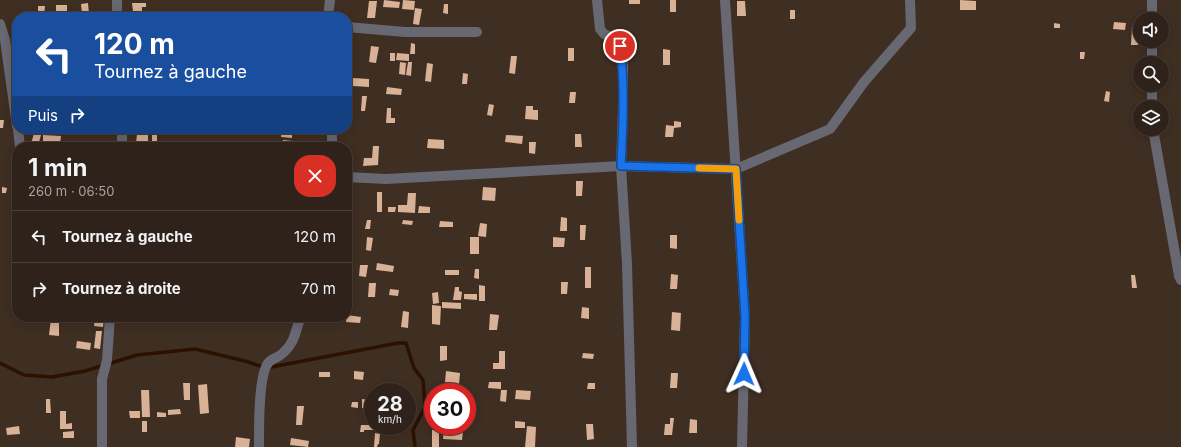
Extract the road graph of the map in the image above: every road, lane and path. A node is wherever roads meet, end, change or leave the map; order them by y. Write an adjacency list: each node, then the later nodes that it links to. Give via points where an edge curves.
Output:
1 (117, 0): 7 (street)
2 (330, 0): 8 (street)
3 (597, 0): 15 (street, via 600,29 620,46 623,66)
4 (725, 0): 16 (street)
5 (910, 0): 16 (street, via 911,28 864,82 830,129)
6 (1152, 0): 9 (street)
7 (117, 12)
8 (329, 12)
9 (1152, 12)
10 (0, 24): 13 (street, via 5,40)
11 (352, 27): 12 (street, via 405,32)
12 (477, 32)
13 (12, 90)
14 (1154, 136): 18 (street)
15 (621, 166): 16 (street); 17 (street, via 386,179); 23 (street, via 627,264)
16 (736, 169): 24 (street, via 745,317)
17 (352, 177)
18 (1181, 280)
19 (110, 322): 21 (street, via 107,360 102,379)
20 (299, 322): 22 (street, via 294,339 284,353 268,362 264,373 260,392)
21 (102, 447)
22 (258, 447)
23 (632, 447)
24 (742, 447)

